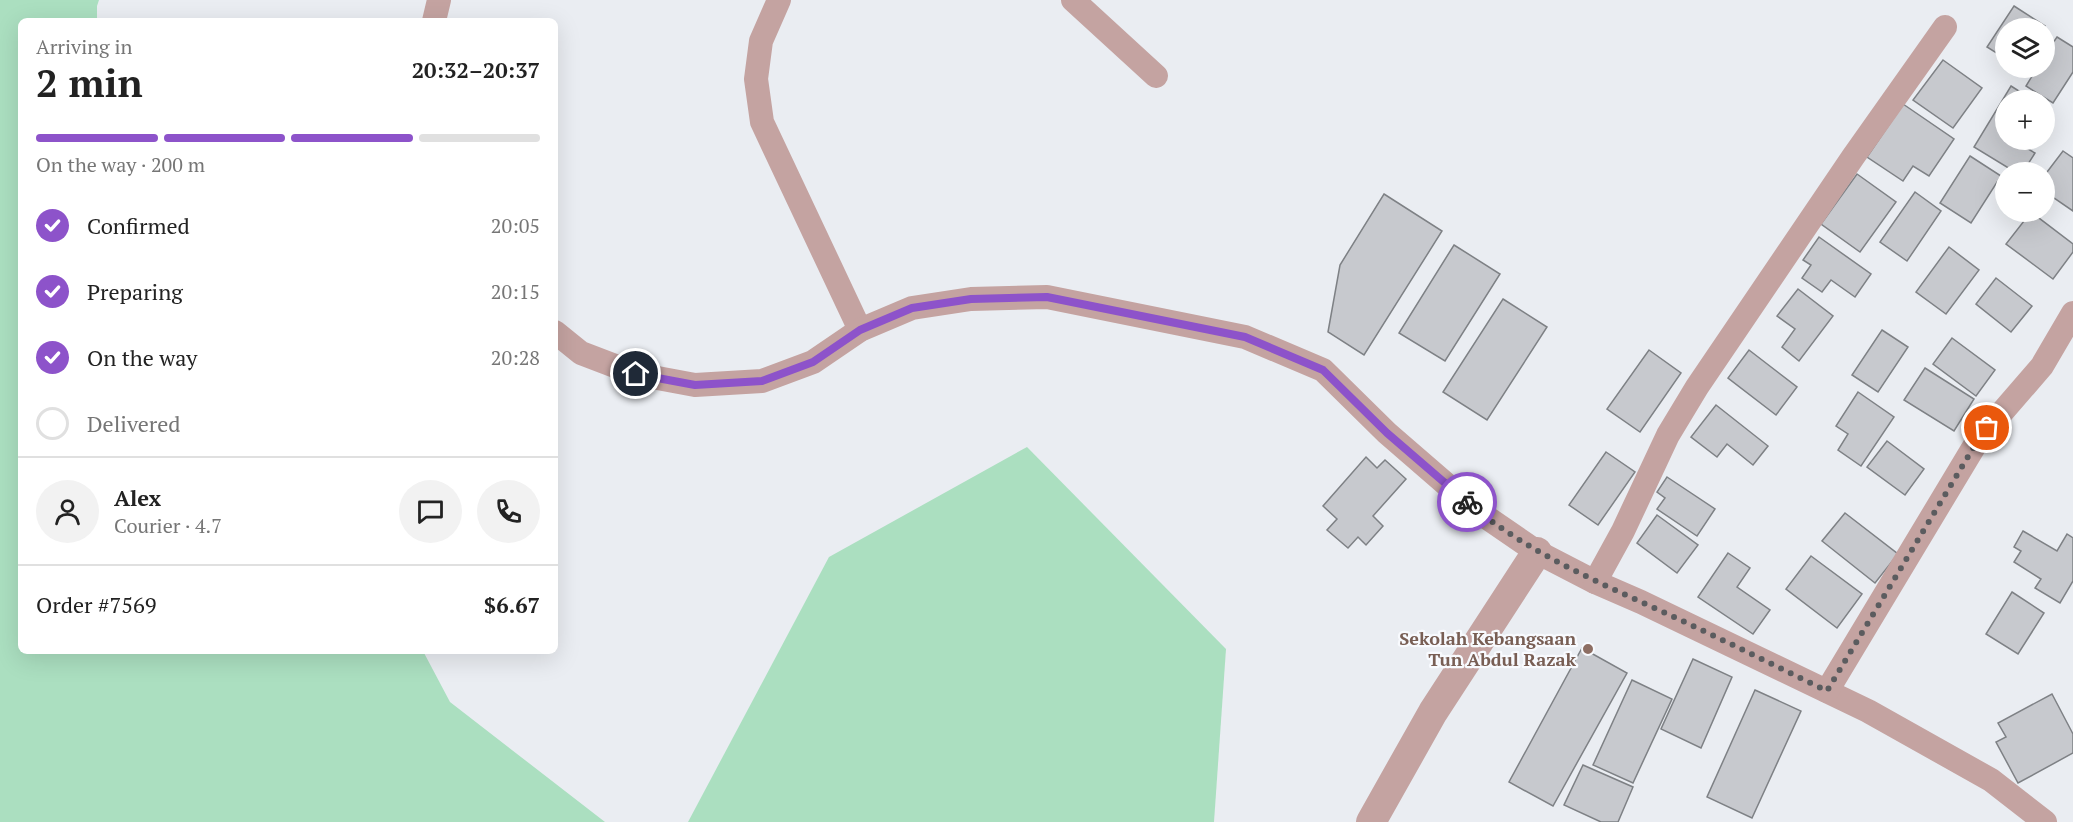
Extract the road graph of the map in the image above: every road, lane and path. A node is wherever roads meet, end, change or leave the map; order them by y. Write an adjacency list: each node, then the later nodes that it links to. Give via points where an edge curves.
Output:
1 (439, 0): 4 (street)
2 (779, 0): 8 (street, via 761,41 756,79 762,122)
3 (1073, 0): 6 (street)
4 (435, 18)
5 (1946, 27): 11 (street, via 1697,387 1668,435)
6 (1156, 76)
7 (2073, 313): 12 (street, via 2042,366 1978,440)
8 (860, 330): 9 (street, via 813,362 762,381 695,385 636,374 581,353); 10 (street, via 912,308 971,299 1047,297 1245,337 1323,370 1387,433 1476,510)
9 (558, 334)
10 (1537, 552): 11 (street); 13 (street, via 1433,712)
11 (1595, 582): 12 (street)
12 (1827, 691): 14 (street, via 1991,780)
13 (1371, 822)
14 (2046, 822)

